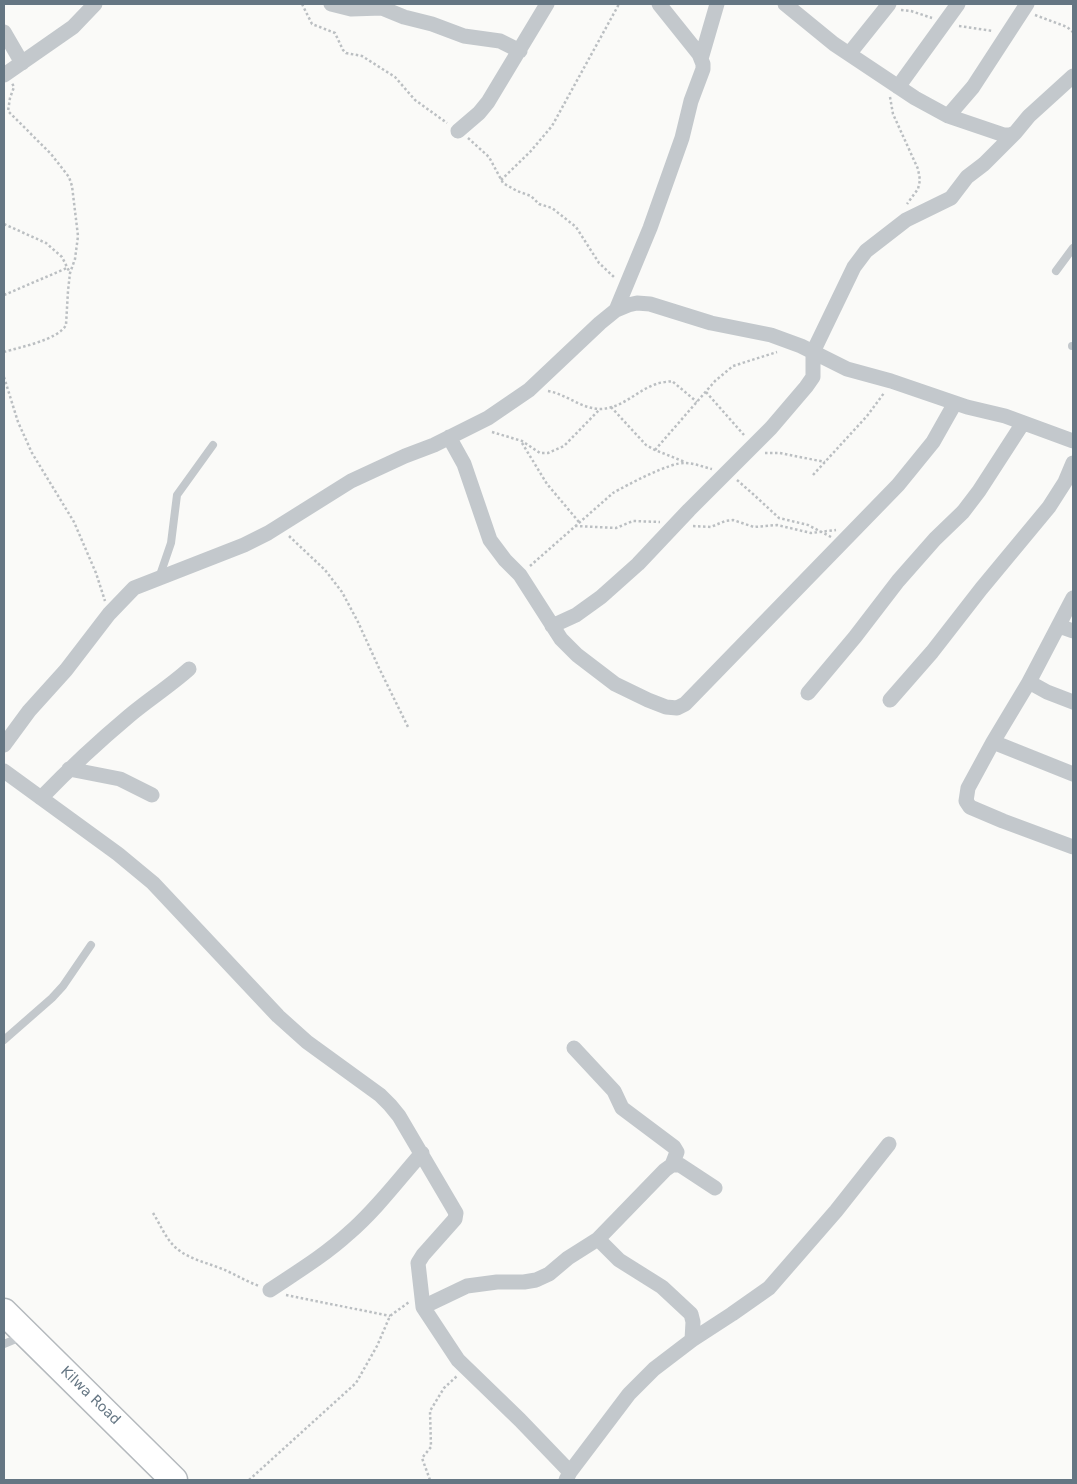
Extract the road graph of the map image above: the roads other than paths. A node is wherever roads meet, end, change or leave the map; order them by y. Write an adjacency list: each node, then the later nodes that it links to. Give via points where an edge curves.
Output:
1 (331, 4): 11 (street, via 351,9 382,8 464,36 500,41)
2 (547, 4): 11 (street)
3 (659, 4): 13 (street)
4 (716, 4): 13 (street)
5 (785, 4): 12 (street)
6 (958, 4): 17 (street)
7 (92, 5): 14 (street, via 73,26)
8 (886, 8): 12 (street)
9 (1024, 8): 18 (street, via 973,87)
10 (4, 32): 14 (street)
11 (520, 51): 19 (street, via 480,113)
12 (849, 54): 17 (street)
13 (701, 59): 23 (street, via 703,69 682,138)
14 (22, 63): 15 (street)
15 (6, 74)
16 (1073, 76): 20 (street)
17 (892, 83): 18 (street)
18 (948, 116): 20 (street, via 1004,135)
19 (458, 131)
20 (1015, 133): 24 (street, via 967,177 951,198 906,220 866,251)
21 (1073, 248): 22 (lane)
22 (1056, 271)
23 (616, 310): 24 (street, via 650,304 711,323 771,335); 27 (street, via 529,390 506,407)
24 (807, 349): 25 (street, via 847,369); 33 (street, via 814,370 811,381 771,428 638,564 601,597 576,615)
25 (955, 403): 26 (street); 33 (street, via 933,442 898,485 685,704 677,708 666,707 615,684 577,655)
26 (1023, 423): 28 (street); 37 (street, via 968,505 898,581)
27 (449, 437): 31 (street, via 351,481 244,545); 33 (street, via 464,464 490,540 520,575)
28 (1073, 441)
29 (213, 445): 31 (lane, via 177,495 171,544)
30 (1073, 464): 38 (street, via 1049,507)
31 (158, 578): 41 (street, via 134,588 109,614)
32 (1073, 598): 34 (street)
33 (552, 626)
34 (1066, 628): 36 (street)
35 (189, 669): 42 (street)
36 (1029, 682): 39 (street); 40 (street)
37 (808, 693)
38 (890, 700)
39 (1073, 702)
40 (992, 742): 44 (street); 47 (street, via 968,788 967,805)
41 (4, 745)
42 (69, 769): 45 (street, via 120,779); 46 (street)
43 (4, 770): 46 (street)
44 (1073, 774)
45 (152, 795)
46 (41, 798): 52 (street, via 153,883 278,1016 390,1105)
47 (1073, 847)
48 (91, 945): 49 (lane, via 58,992)
49 (4, 1040)
50 (574, 1048): 53 (street, via 614,1091 622,1108 674,1147 677,1152)
51 (888, 1144): 60 (street, via 836,1211 769,1288)
52 (422, 1153): 56 (street, via 350,1233); 57 (street, via 456,1213 455,1219 418,1263)
53 (672, 1165): 54 (street, via 680,1165); 55 (street)
54 (715, 1188)
55 (598, 1240): 57 (street, via 543,1278 467,1286); 60 (street, via 619,1260 662,1287 691,1314)
56 (270, 1290)
57 (422, 1302): 61 (street, via 448,1348 520,1420)
58 (4, 1312): 59 (highway, Kilwa Road)
59 (15, 1339): 62 (highway, Kilwa Road)
60 (692, 1340): 61 (street, via 629,1394)
61 (568, 1476)
62 (174, 1480)

